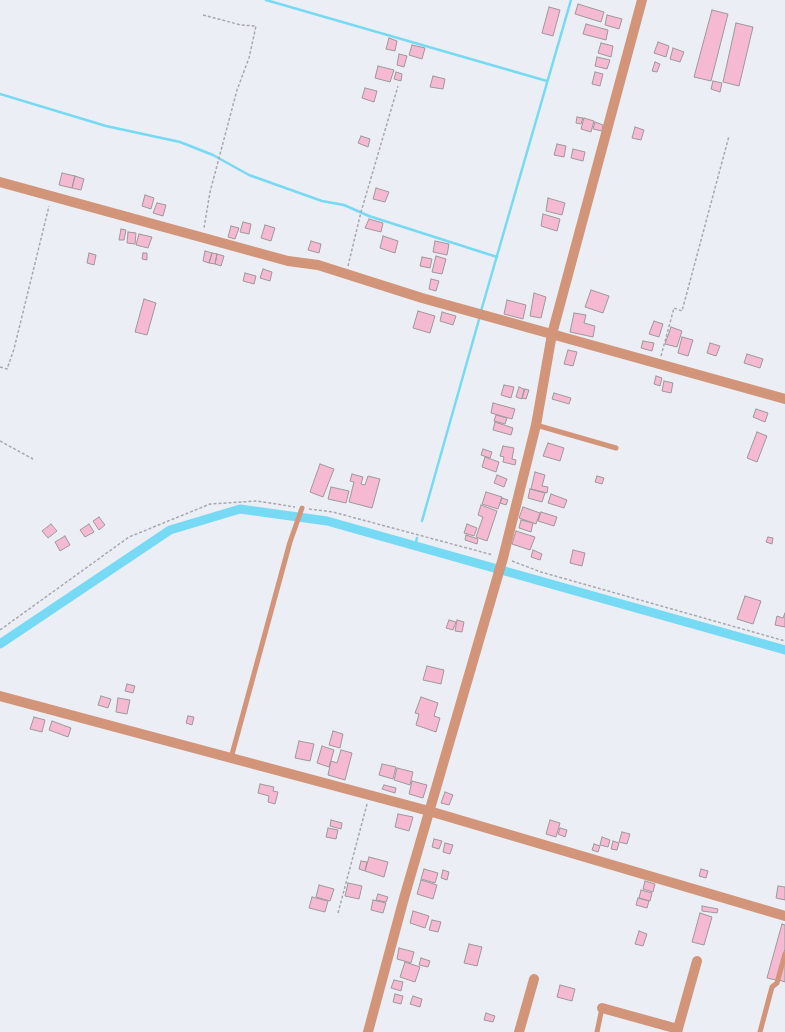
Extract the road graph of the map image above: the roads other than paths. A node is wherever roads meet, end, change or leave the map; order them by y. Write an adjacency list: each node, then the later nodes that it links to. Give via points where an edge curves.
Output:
1 (642, 0): 3 (street)
2 (0, 182): 3 (street, via 288,261 318,265 422,298)
3 (552, 334): 4 (street); 5 (street)
4 (785, 399)
5 (536, 426): 6 (lane); 10 (street, via 503,558)
6 (616, 448)
7 (302, 508): 9 (lane, via 290,542)
8 (0, 696): 9 (street)
9 (231, 758): 10 (street)
10 (430, 811): 11 (street); 17 (street)
11 (785, 916)
12 (785, 954): 20 (lane, via 777,983 772,987)
13 (697, 961): 16 (street)
14 (534, 978): 18 (street)
15 (602, 1008): 16 (street); 19 (lane)
16 (677, 1031)
17 (368, 1032)
18 (519, 1032)
19 (597, 1032)
20 (760, 1032)

